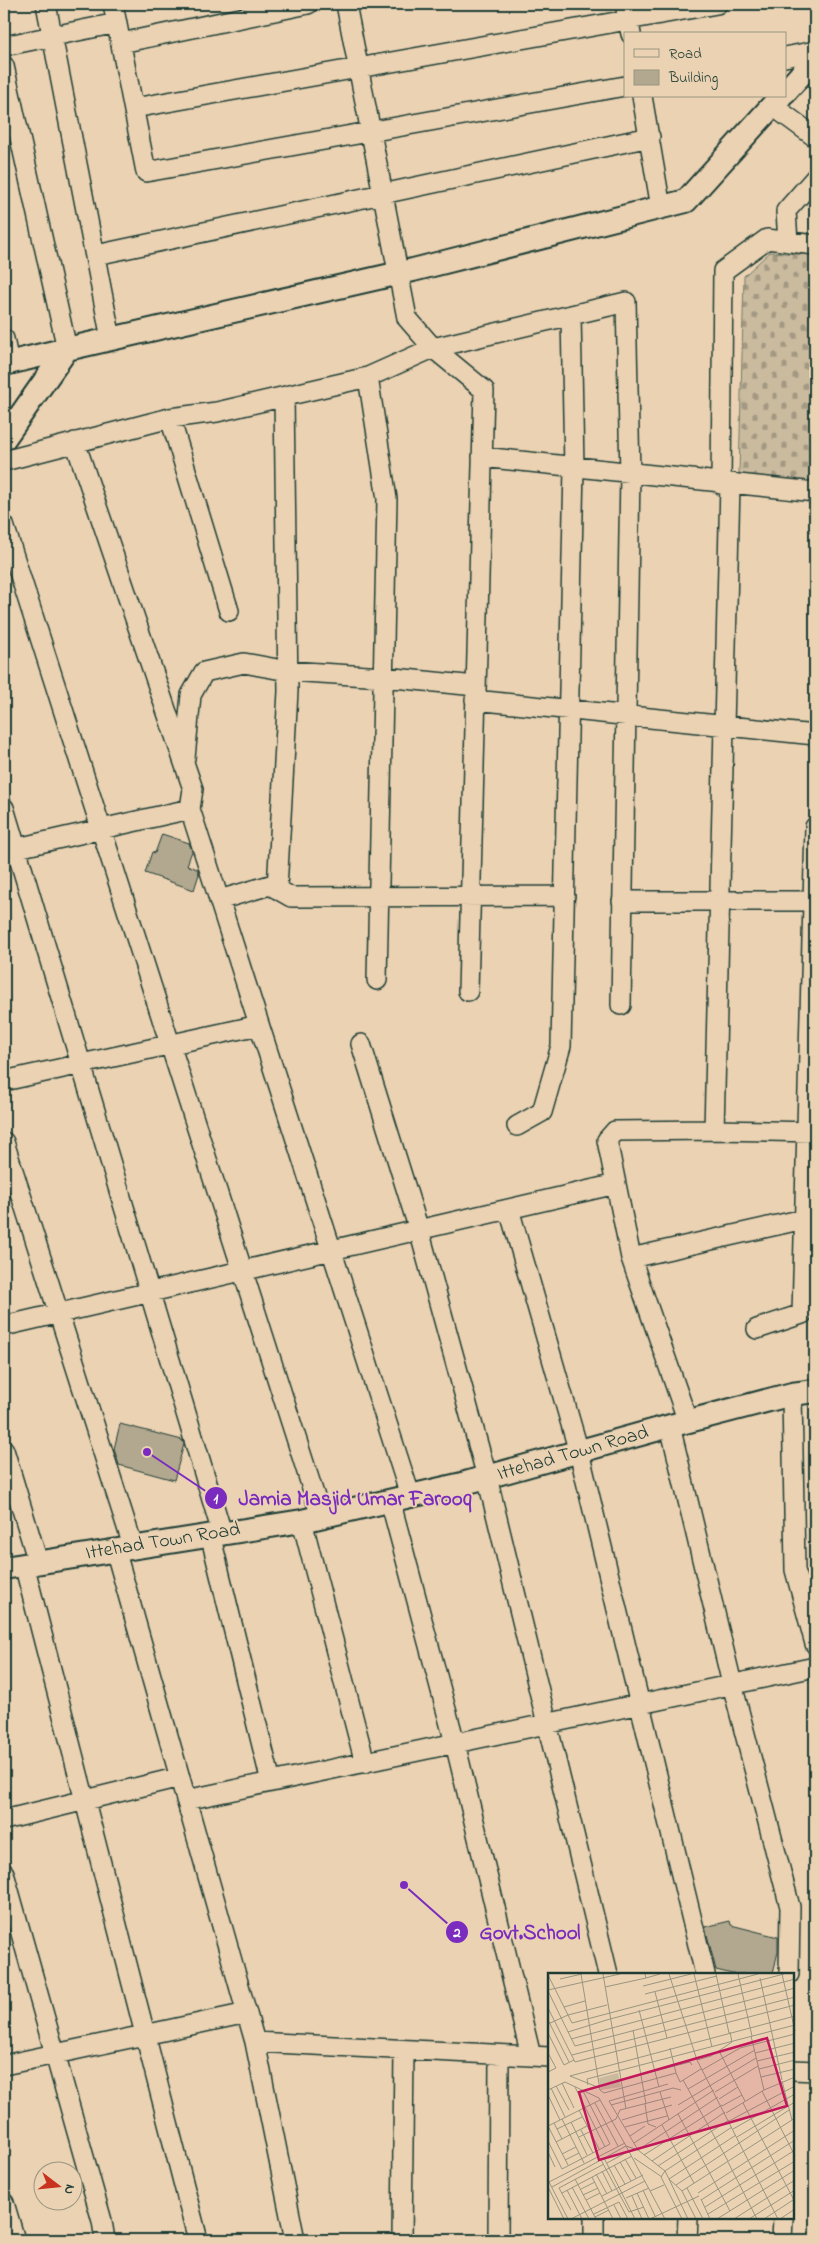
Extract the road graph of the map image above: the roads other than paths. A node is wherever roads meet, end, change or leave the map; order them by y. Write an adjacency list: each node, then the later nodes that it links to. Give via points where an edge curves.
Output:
1 (46, 4): 8 (street)
2 (113, 4): 7 (street)
3 (308, 4): 9 (street)
4 (346, 4): 15 (street)
5 (717, 4): 6 (street)
6 (628, 19): 15 (street)
7 (117, 24): 8 (street); 9 (street)
8 (53, 36): 10 (street); 29 (street)
9 (121, 43): 20 (street)
10 (4, 46)
11 (815, 52): 12 (street)
12 (786, 57)
13 (815, 59): 17 (street)
14 (4, 68): 35 (street)
15 (358, 68): 20 (street); 21 (street)
16 (624, 86): 21 (street)
17 (786, 91)
18 (642, 98): 22 (street)
19 (780, 98): 23 (street); 26 (street, via 686,202)
20 (134, 108): 21 (street, via 146,172)
21 (370, 132): 25 (street)
22 (650, 137): 25 (street); 26 (street)
23 (815, 137)
24 (815, 178): 27 (street, via 786,211)
25 (382, 194): 29 (street); 30 (street)
26 (661, 208): 30 (street)
27 (788, 242): 28 (street); 46 (street, via 767,239 723,271)
28 (815, 245)
29 (96, 255): 33 (street)
30 (398, 273): 33 (street); 34 (street, via 407,318)
31 (572, 315): 34 (street); 44 (street); 45 (street, via 626,302)
32 (4, 339): 36 (street)
33 (111, 339): 35 (street)
34 (433, 348): 37 (street); 42 (street, via 484,390)
35 (67, 350): 36 (street); 40 (street)
36 (6, 364)
37 (368, 377): 38 (street); 51 (street, via 387,500)
38 (284, 397): 39 (street, via 217,412); 50 (street)
39 (170, 418): 41 (street); 49 (street)
40 (4, 438)
41 (75, 442): 43 (street); 57 (street)
42 (482, 458): 44 (street); 52 (street)
43 (4, 460)
44 (574, 468): 45 (street); 53 (street)
45 (630, 474): 46 (street); 54 (street)
46 (725, 484): 47 (street); 55 (street)
47 (815, 492)
48 (4, 525): 61 (street)
49 (229, 612)
50 (288, 670): 51 (street); 57 (street, via 244,663 204,672 191,695); 63 (street)
51 (384, 677): 52 (street); 64 (street)
52 (475, 693): 53 (street); 65 (street)
53 (568, 710): 54 (street); 66 (street)
54 (625, 716): 55 (street); 68 (street)
55 (724, 725): 56 (street); 69 (street)
56 (815, 735)
57 (184, 765): 59 (street, via 193,790)
58 (4, 808): 62 (street)
59 (190, 809): 61 (street); 67 (street)
60 (815, 827): 70 (street)
61 (101, 830): 62 (street); 75 (street)
62 (10, 850): 77 (street)
63 (278, 889): 64 (street, via 291,896); 67 (street, via 270,885)
64 (380, 896): 65 (street); 71 (street)
65 (470, 896): 66 (street); 72 (street)
66 (565, 896): 79 (street, via 561,1046 542,1112)
67 (219, 900): 74 (street)
68 (622, 901): 69 (street); 73 (street)
69 (719, 901): 70 (street); 80 (street)
70 (814, 901): 81 (street)
71 (377, 980)
72 (468, 991)
73 (621, 1005)
74 (259, 1025): 75 (street); 87 (street)
75 (170, 1044): 77 (street); 89 (street)
76 (361, 1044): 86 (street)
77 (81, 1064): 78 (street); 90 (street)
78 (4, 1081)
79 (517, 1126)
80 (714, 1130): 81 (street); 83 (street, via 616,1130 606,1140)
81 (810, 1132): 85 (street)
82 (4, 1142): 91 (street)
83 (616, 1184): 84 (street); 88 (street)
84 (509, 1209): 86 (street); 98 (street)
85 (804, 1219): 88 (street); 93 (street, via 802,1314)
86 (419, 1230): 87 (street); 99 (street)
87 (332, 1250): 89 (street); 100 (street)
88 (631, 1258): 96 (street)
89 (243, 1270): 90 (street); 101 (street)
90 (150, 1292): 91 (street); 102 (street)
91 (59, 1313): 92 (street); 103 (street)
92 (4, 1326)
93 (757, 1329)
94 (815, 1391): 95 (street, Ittehad Town Road)
95 (792, 1394): 96 (street, Ittehad Town Road); 105 (street, via 795,1570)
96 (679, 1424): 98 (street, Ittehad Town Road); 107 (street)
97 (4, 1450): 104 (street)
98 (579, 1452): 99 (street, Ittehad Town Road); 108 (street)
99 (487, 1477): 100 (street, Ittehad Town Road); 109 (street)
100 (400, 1497): 101 (street, Ittehad Town Road); 110 (street)
101 (311, 1518): 102 (street, Ittehad Town Road); 111 (street)
102 (216, 1534): 103 (street, Ittehad Town Road); 113 (street)
103 (124, 1548): 104 (street, Ittehad Town Road); 112 (street)
104 (22, 1565): 114 (street)
105 (815, 1644)
106 (815, 1667): 107 (street)
107 (732, 1684): 108 (street); 120 (street, via 790,1907)
108 (641, 1704): 109 (street); 119 (street)
109 (547, 1724): 110 (street); 118 (street)
110 (455, 1743): 111 (street); 127 (street)
111 (365, 1763): 113 (street)
112 (180, 1777): 114 (street); 115 (street)
113 (271, 1782): 115 (street)
114 (84, 1800): 116 (street); 122 (street)
115 (186, 1800): 121 (street)
116 (4, 1820)
117 (4, 1873): 125 (street)
118 (608, 1973)
119 (705, 1973)
120 (789, 1973)
121 (247, 2013): 122 (street); 123 (street)
122 (144, 2035): 125 (street); 137 (street)
123 (255, 2042): 124 (street); 138 (street)
124 (404, 2050): 126 (street); 139 (street)
125 (55, 2054): 128 (street); 136 (street)
126 (498, 2055): 127 (street); 140 (street)
127 (540, 2057)
128 (4, 2065)
129 (794, 2070): 130 (street)
130 (815, 2071)
131 (4, 2203): 135 (street)
132 (594, 2219): 141 (street)
133 (688, 2219): 142 (street)
134 (783, 2219): 143 (street)
135 (15, 2240)
136 (105, 2240)
137 (198, 2240)
138 (295, 2240)
139 (402, 2240)
140 (498, 2240)
141 (594, 2240)
142 (687, 2240)
143 (782, 2240)

